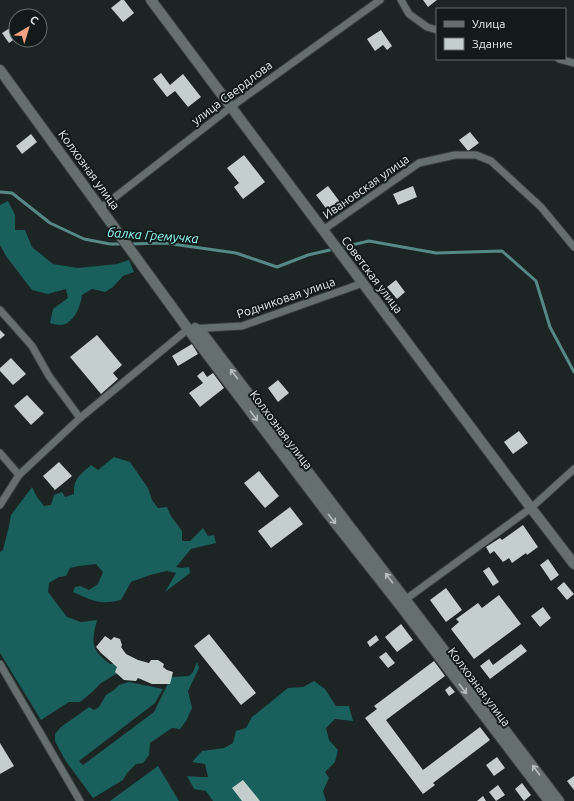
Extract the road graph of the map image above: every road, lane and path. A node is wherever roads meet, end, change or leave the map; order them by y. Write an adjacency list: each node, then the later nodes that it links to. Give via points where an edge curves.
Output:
1 (151, 0): 8 (street, Советская улица)
2 (380, 0): 8 (street, улица Свердлова)
3 (401, 0): 4 (street, via 409,14 427,28)
4 (436, 30)
5 (563, 60): 6 (street)
6 (574, 63)
7 (0, 70): 9 (street, Колхозная улица)
8 (231, 107): 9 (street, улица Свердлова); 10 (street, Советская улица)
9 (101, 208): 14 (street, Колхозная улица)
10 (323, 230): 11 (street, Ивановская улица, via 419,164 455,155 476,155 491,161 541,207); 12 (street, Советская улица)
11 (574, 247)
12 (363, 283): 14 (street, Родниковая улица, via 242,326); 20 (street, Советская улица)
13 (0, 310): 15 (street, via 32,346 49,376)
14 (192, 328): 15 (street); 22 (street, Колхозная улица, via 328,514)
15 (80, 418): 18 (street)
16 (0, 453): 18 (street)
17 (574, 469): 20 (street)
18 (19, 475): 19 (street)
19 (0, 505)
20 (531, 508): 21 (street, Советская улица); 22 (street)
21 (574, 564)
22 (402, 601): 25 (street, Колхозная улица, one-way to 25); 26 (street, Колхозная улица, one-way to 22)
23 (0, 664): 24 (street)
24 (80, 801)
25 (549, 801)
26 (560, 801)

